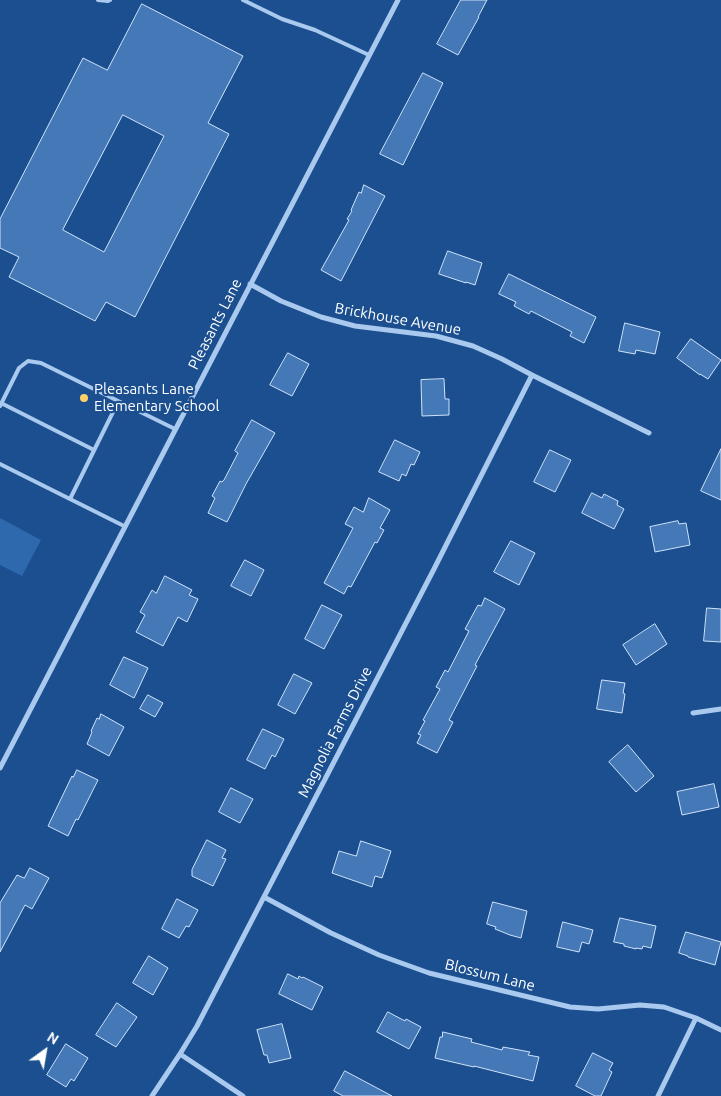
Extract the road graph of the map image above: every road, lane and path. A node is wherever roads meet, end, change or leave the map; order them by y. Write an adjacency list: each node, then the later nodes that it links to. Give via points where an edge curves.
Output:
1 (98, 0): 2 (lane)
2 (110, 0)
3 (243, 0): 5 (lane)
4 (398, 0): 5 (street, Pleasants Lane)
5 (369, 55): 6 (street, Pleasants Lane)
6 (250, 284): 7 (street, Brickhouse Avenue, via 321,317 355,326 436,336 473,346); 10 (street, Pleasants Lane)
7 (532, 375): 11 (street, Brickhouse Avenue); 19 (street, Magnolia Farms Drive)
8 (118, 402): 9 (lane, via 41,363 28,361 19,368); 10 (lane); 12 (lane)
9 (1, 405): 12 (lane)
10 (175, 429): 15 (street, Pleasants Lane)
11 (648, 433)
12 (94, 450): 14 (lane)
13 (0, 464): 14 (lane)
14 (70, 499): 15 (lane)
15 (124, 526): 18 (street, Pleasants Lane)
16 (721, 709): 17 (street)
17 (693, 712)
18 (0, 768)
19 (264, 897): 20 (street, Blossum Lane, via 378,955 429,973 570,1007 664,1007); 22 (street, Magnolia Farms Drive)
20 (696, 1018): 21 (street, Blossum Lane); 25 (street)
21 (721, 1030)
22 (180, 1054): 23 (street, Magnolia Farms Drive); 24 (street)
23 (152, 1096)
24 (243, 1096)
25 (658, 1096)

